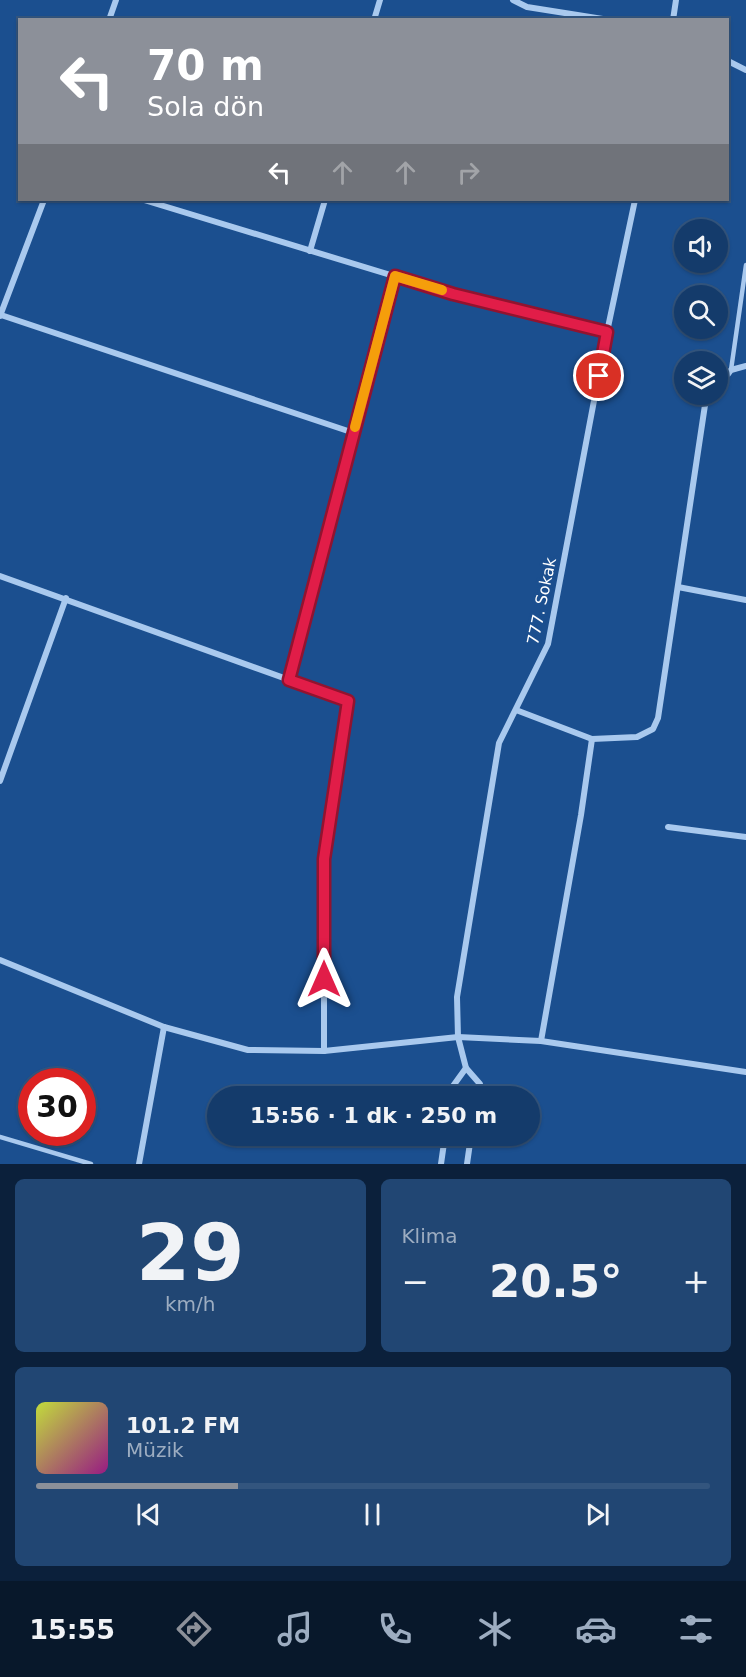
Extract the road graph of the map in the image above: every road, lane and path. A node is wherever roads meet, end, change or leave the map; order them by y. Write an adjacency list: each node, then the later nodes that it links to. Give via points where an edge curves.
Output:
1 (116, 0): 6 (street)
2 (380, 0): 7 (street)
3 (513, 0): 5 (street)
4 (676, 0): 9 (street)
5 (528, 4): 8 (street)
6 (110, 18)
7 (375, 18)
8 (599, 18)
9 (673, 18)
10 (729, 62): 11 (street)
11 (746, 70)
12 (44, 201): 19 (street)
13 (147, 201): 16 (street)
14 (325, 201): 16 (street)
15 (636, 201): 20 (street, 777. Sokak)
16 (310, 251): 18 (street)
17 (746, 265): 22 (lane)
18 (395, 276): 20 (street); 25 (street)
19 (0, 316): 25 (street)
20 (607, 332): 31 (street, 777. Sokak, via 548,644)
21 (746, 366): 22 (street)
22 (731, 370): 23 (street)
23 (728, 374)
24 (705, 405): 27 (street)
25 (354, 433): 30 (street)
26 (0, 576): 28 (street)
27 (678, 587): 29 (street); 32 (street, via 658,718 653,729 637,737)
28 (66, 598): 30 (street); 33 (street)
29 (746, 600)
30 (289, 680): 40 (street, via 348,701 324,859)
31 (516, 710): 32 (street); 38 (street, 777. Sokak, via 499,743 458,997)
32 (592, 739): 39 (street)
33 (0, 781)
34 (668, 827): 35 (street)
35 (746, 837)
36 (0, 960): 37 (street)
37 (164, 1027): 40 (street, via 248,1050); 49 (street)
38 (458, 1037): 39 (street); 40 (street); 41 (street, 777. Sokak)
39 (541, 1041): 42 (street)
40 (324, 1051)
41 (466, 1068): 43 (street); 44 (street, 777. Sokak)
42 (746, 1071)
43 (453, 1086)
44 (480, 1086)
45 (0, 1137): 48 (lane)
46 (444, 1146): 50 (street)
47 (470, 1146): 51 (street)
48 (91, 1164)
49 (139, 1164)
50 (441, 1164)
51 (467, 1164)

